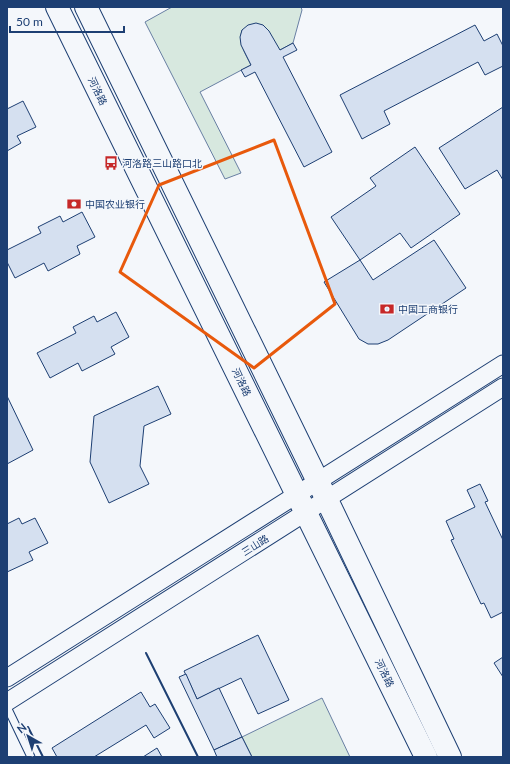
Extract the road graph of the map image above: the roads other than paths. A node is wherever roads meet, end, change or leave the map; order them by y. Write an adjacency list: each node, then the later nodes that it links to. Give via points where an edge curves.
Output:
1 (57, 7): 6 (main road, 河洛路)
2 (86, 7): 5 (main road)
3 (503, 364): 5 (street, 三山路)
4 (503, 387): 5 (street, 三山路)
5 (323, 491): 6 (street, 三山路); 12 (main road)
6 (302, 504): 7 (street, 三山路); 8 (street, 三山路); 11 (main road, 河洛路)
7 (7, 678)
8 (7, 702)
9 (7, 707): 10 (lane)
10 (31, 757)
11 (426, 757)
12 (450, 757)

